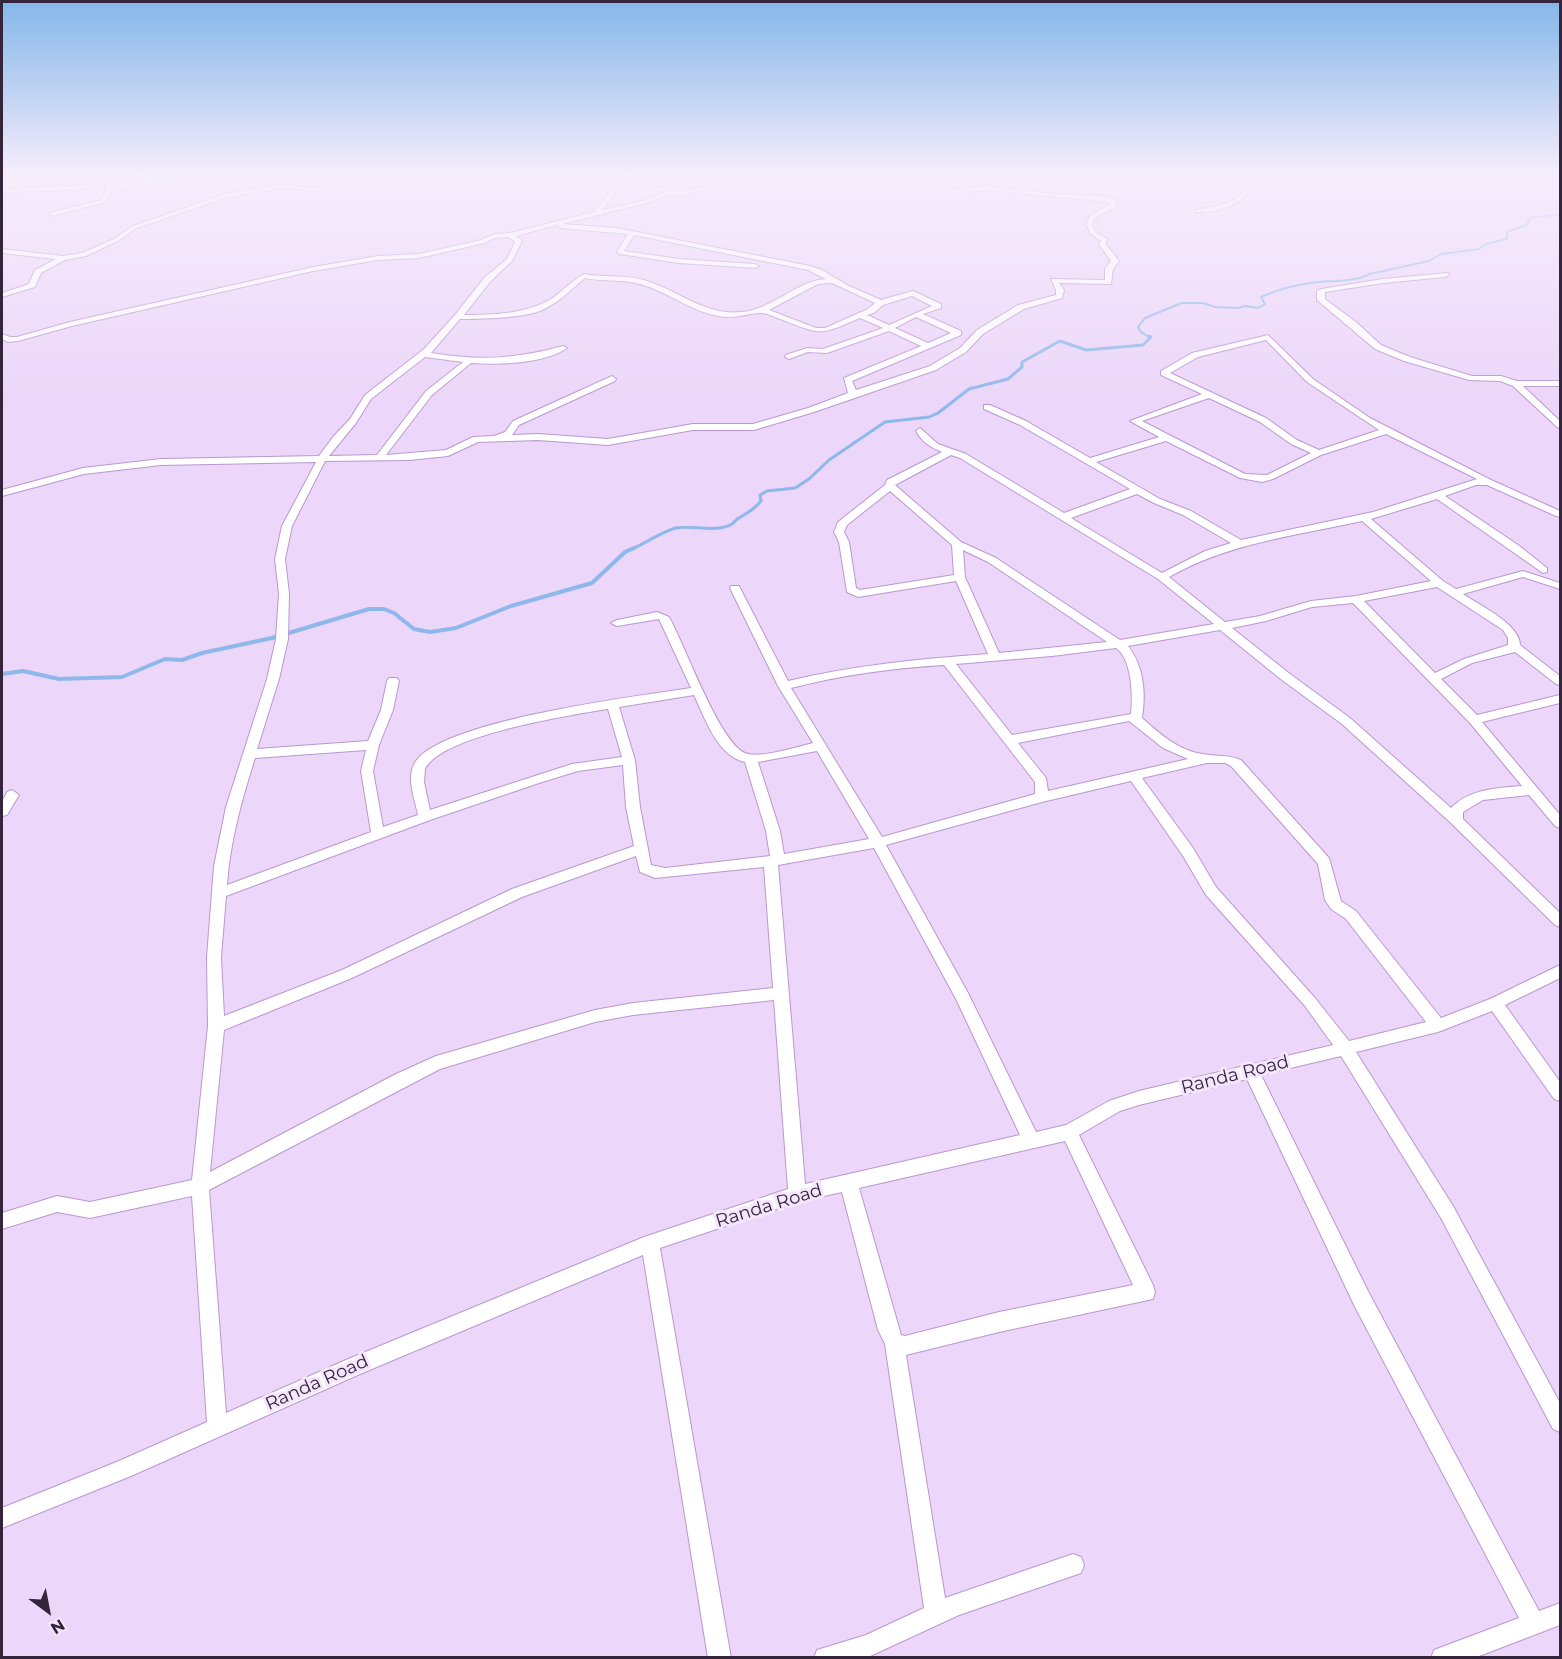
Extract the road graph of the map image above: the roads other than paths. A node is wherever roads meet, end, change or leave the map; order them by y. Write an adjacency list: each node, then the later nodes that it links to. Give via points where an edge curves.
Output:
1 (6, 251): 8 (street)
2 (94, 251): 8 (street)
3 (440, 251): 18 (street, via 314,269 18,339)
4 (514, 251): 16 (street)
5 (620, 251): 10 (street, via 678,261 733,263)
6 (723, 251): 10 (street, via 810,268 825,273)
7 (1108, 251): 27 (street, via 1115,261 1109,269 1108,282 1054,282 1059,296 1021,307 933,368)
8 (63, 258): 11 (street, via 38,272 32,285)
9 (1445, 275): 26 (street, via 1347,285 1321,291 1321,300 1378,347 1472,378)
10 (833, 281): 12 (street); 13 (street, via 816,282)
11 (2, 295)
12 (880, 303): 14 (street, via 913,293 938,306); 15 (street)
13 (763, 310): 15 (street, via 815,330 826,330); 16 (street, via 743,317 720,316 678,296 624,278 584,276 536,310)
14 (916, 314): 17 (street); 19 (street, via 958,333)
15 (860, 315): 17 (street)
16 (458, 317): 21 (street)
17 (888, 329): 19 (street); 22 (street, via 824,351 807,350)
18 (3, 338)
19 (928, 346): 27 (street, via 847,380)
20 (563, 348): 23 (street, via 520,358)
21 (428, 351): 23 (street, via 427,355); 38 (street, via 368,397)
22 (789, 357)
23 (467, 360): 37 (street, via 456,374 429,392)
24 (612, 379): 34 (street, via 516,423 508,434)
25 (1560, 383): 26 (street)
26 (1516, 384): 30 (street)
27 (853, 394): 34 (street, via 754,427 693,427 608,442 538,436)
28 (1209, 395): 32 (street, via 1164,373 1195,356 1268,337 1304,374); 33 (street, via 1134,420); 36 (street, via 1263,420)
29 (987, 407): 39 (street)
30 (1560, 425)
31 (920, 431): 35 (street, via 929,443)
32 (1387, 431): 36 (street); 40 (street)
33 (1166, 438): 36 (street, via 1251,478 1270,477); 39 (street)
34 (488, 439): 37 (street, via 476,439 440,455)
35 (951, 451): 41 (street, via 890,482); 46 (street)
36 (1318, 453)
37 (380, 457): 38 (street)
38 (322, 459): 43 (street, via 161,462 83,471); 76 (street, via 287,526 280,559 284,594 282,639)
39 (1089, 461): 42 (street)
40 (1489, 482): 44 (street, via 1475,482); 45 (street)
41 (890, 486): 48 (street); 51 (street, via 842,524 839,532 851,590 858,594)
42 (1138, 490): 46 (street); 49 (street)
43 (2, 493)
44 (1438, 495): 47 (street); 50 (street)
45 (1560, 514)
46 (1064, 517): 52 (street)
47 (1364, 518): 49 (street); 53 (street)
48 (957, 544): 51 (street); 60 (street, via 992,560)
49 (1240, 544): 52 (street, via 1181,564)
50 (1543, 570)
51 (960, 577): 62 (street)
52 (1162, 577): 59 (street)
53 (1439, 583): 56 (street); 57 (street)
54 (1560, 586): 56 (street, via 1523,574)
55 (735, 588): 67 (street)
56 (1454, 593): 61 (street, via 1507,628)
57 (1356, 599): 59 (street, via 1311,604 1262,619); 64 (street)
58 (618, 623): 68 (street, via 663,617)
59 (1223, 624): 60 (street); 86 (street, via 1346,721)
60 (1119, 644): 62 (street); 71 (street, via 1136,676)
61 (1514, 646): 64 (street, via 1468,661); 66 (street)
62 (994, 656): 63 (street)
63 (947, 660): 67 (street, via 838,673); 73 (street)
64 (1435, 678): 72 (street)
65 (393, 681): 74 (street)
66 (1560, 681)
67 (784, 686): 75 (street)
68 (698, 691): 70 (street); 77 (street, via 706,712 733,752)
69 (1560, 699): 72 (street)
70 (612, 703): 78 (street); 85 (street, via 482,730 432,752 417,772)
71 (1136, 719): 73 (street, via 1122,718); 79 (street, via 1172,748)
72 (1474, 720): 81 (street)
73 (1010, 740): 83 (street, via 1041,781)
74 (373, 745): 76 (street); 88 (street, via 367,771)
75 (820, 746): 77 (street); 89 (street, via 840,774)
76 (248, 754): 92 (street, via 233,807)
77 (750, 758): 91 (street, via 772,831)
78 (629, 760): 85 (street, via 577,767); 90 (street)
79 (1205, 760): 80 (street); 98 (street, via 1228,758 1236,764 1324,862 1337,909 1351,915)
80 (1134, 776): 83 (street); 99 (street, via 1211,891 1310,1002)
81 (1532, 790): 86 (street, via 1473,798 1456,810); 87 (street)
82 (12, 795): 84 (street)
83 (1042, 797): 89 (street)
84 (2, 812)
85 (425, 817): 88 (street)
86 (1456, 820): 93 (street)
87 (1560, 823)
88 (378, 835): 92 (street)
89 (877, 843): 91 (street); 103 (street, via 963,997)
90 (642, 848): 91 (street, via 645,868 655,873); 97 (street, via 517,893 346,974)
91 (775, 861): 95 (street)
92 (219, 893): 97 (street, via 214,957)
93 (1560, 921)
94 (1560, 971): 96 (street, Randa Road)
95 (780, 993): 105 (street, via 595,1016 436,1063); 106 (street)
96 (1495, 1003): 98 (street, Randa Road); 101 (street)
97 (216, 1026): 105 (street)
98 (1438, 1026): 99 (street, Randa Road)
99 (1345, 1048): 100 (street, Randa Road); 110 (street, via 1447,1212)
100 (1251, 1071): 102 (street, Randa Road, via 1115,1106); 116 (street, via 1362,1300)
101 (1560, 1094)
102 (1069, 1132): 103 (street, Randa Road); 109 (street, via 1146,1292 905,1346)
103 (1031, 1140): 104 (street, Randa Road)
104 (848, 1182): 106 (street, Randa Road); 109 (street)
105 (200, 1186): 107 (street, via 90,1210 57,1204); 111 (street)
106 (797, 1194): 108 (street, Randa Road)
107 (2, 1221)
108 (650, 1243): 111 (street, Randa Road); 117 (street)
109 (894, 1342): 114 (street)
110 (1560, 1422)
111 (217, 1427): 112 (street, Randa Road)
112 (2, 1518)
113 (1072, 1565): 114 (street)
114 (936, 1614): 118 (street, via 868,1646)
115 (1560, 1614): 116 (street)
116 (1533, 1622): 119 (street)
117 (720, 1658)
118 (825, 1658)
119 (1442, 1658)

